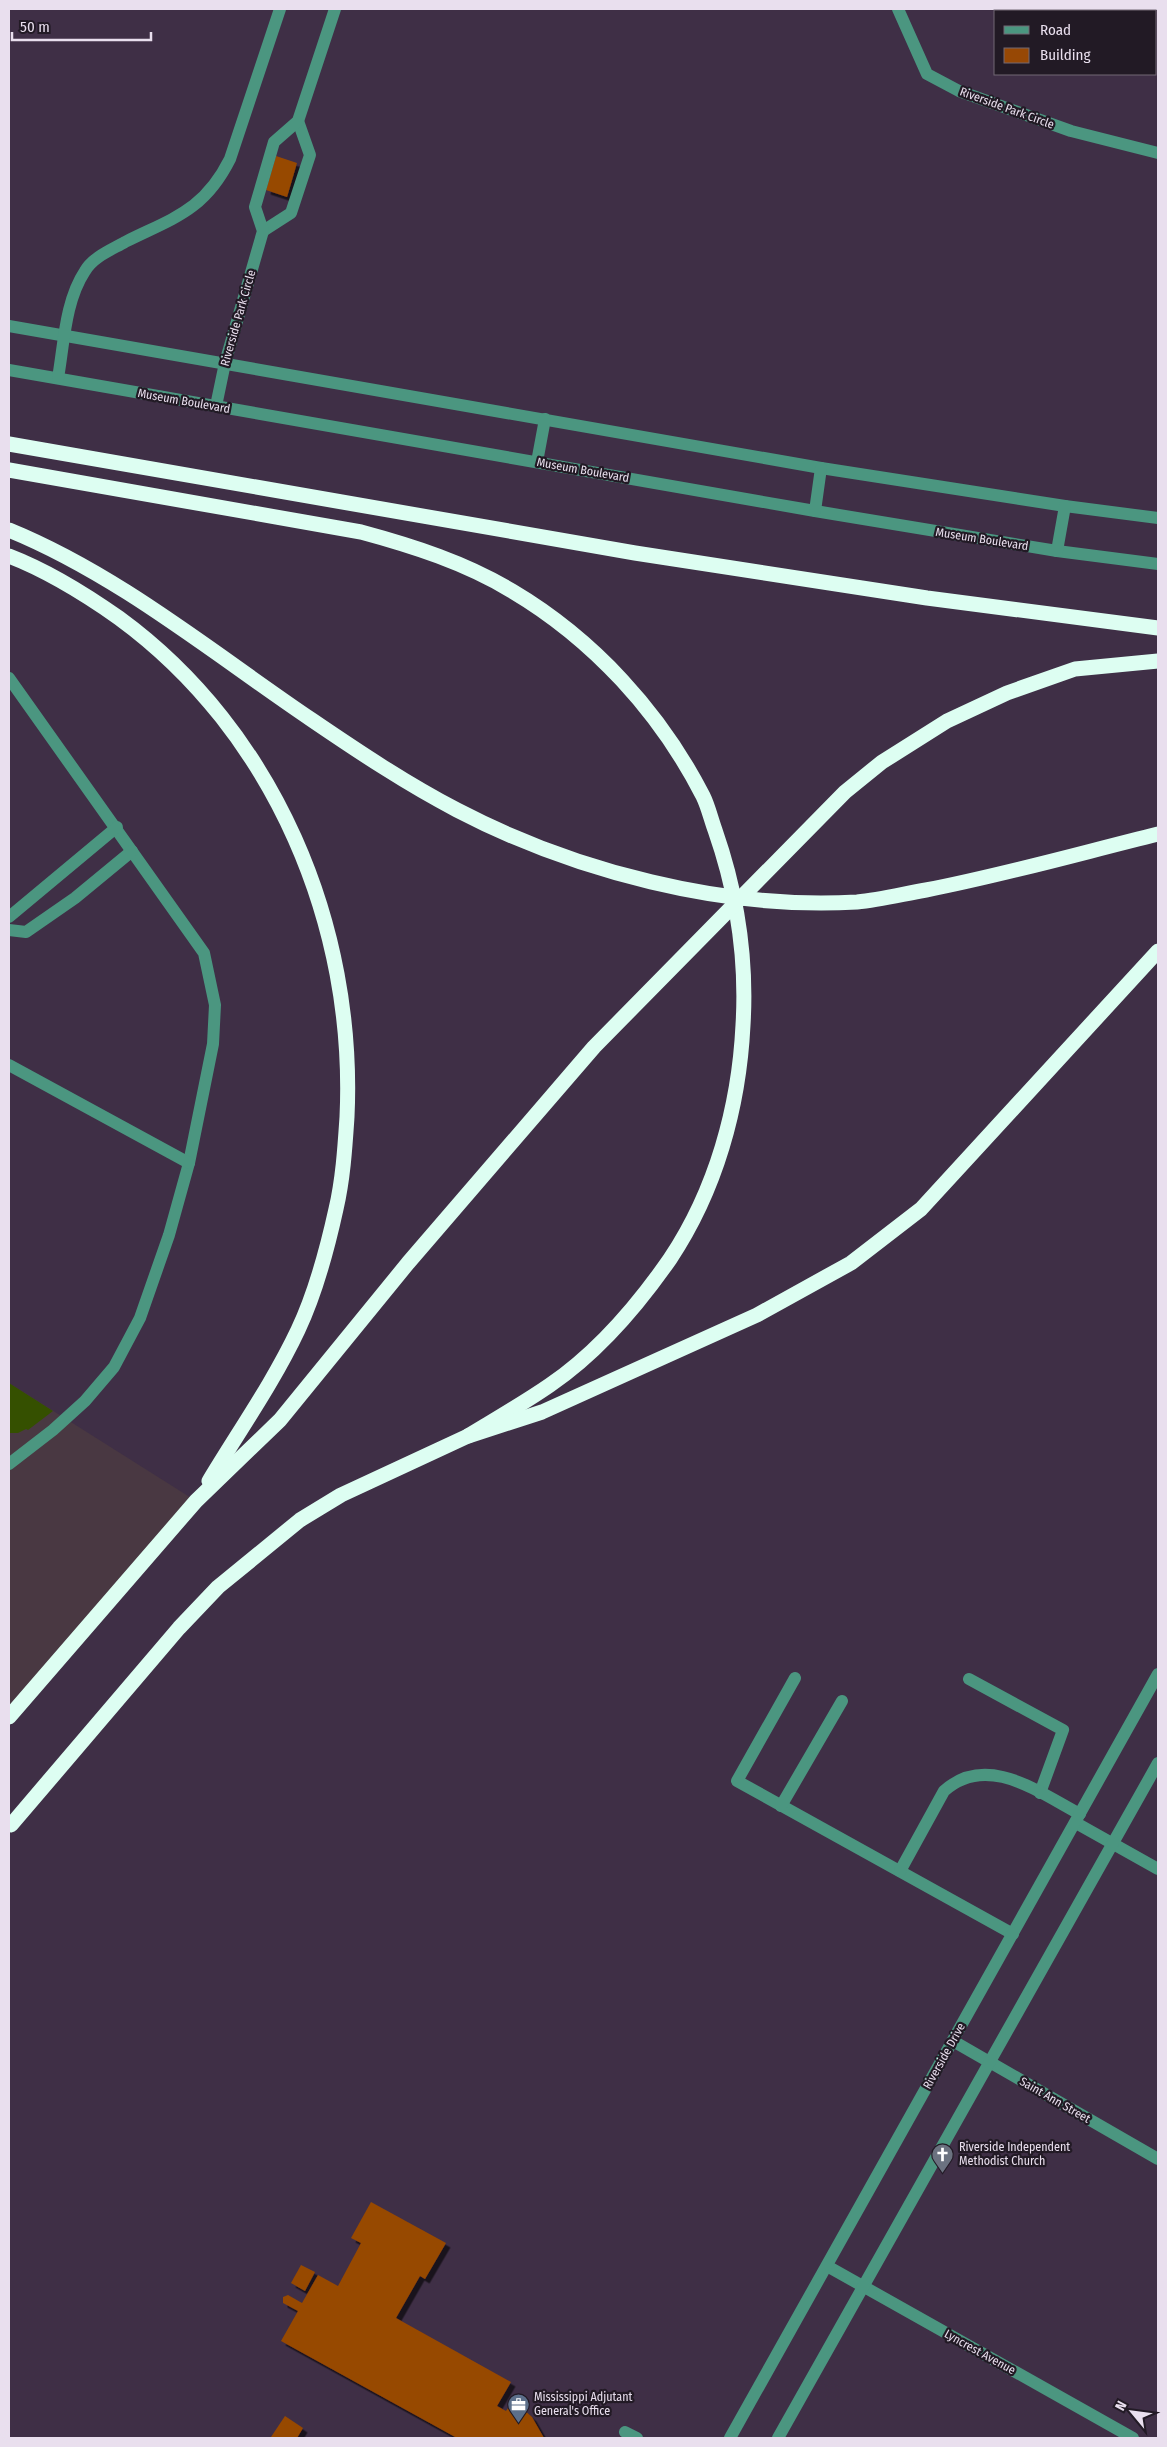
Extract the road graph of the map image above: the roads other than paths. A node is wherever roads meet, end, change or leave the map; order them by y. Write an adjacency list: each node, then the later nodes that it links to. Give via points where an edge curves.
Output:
1 (280, 9): 8 (street, via 230,160 219,181 189,210 96,259 85,270 76,288)
2 (335, 9): 4 (street)
3 (898, 9): 5 (street, Riverside Park Circle, via 928,74 951,87 1071,131)
4 (298, 121): 6 (street, via 274,142 255,207); 6 (street, via 310,155 291,213)
5 (1158, 153)
6 (264, 231): 9 (street, Riverside Park Circle)
7 (9, 326): 8 (street)
8 (66, 336): 9 (street); 11 (street)
9 (225, 363): 12 (street, Riverside Park Circle); 13 (street)
10 (9, 370): 11 (street, Museum Boulevard)
11 (58, 378): 12 (street, Museum Boulevard)
12 (216, 406): 15 (street, Museum Boulevard)
13 (545, 419): 15 (street); 16 (street)
14 (9, 444): 25 (highway, via 635,553 917,596)
15 (537, 462): 19 (street, Museum Boulevard)
16 (821, 468): 18 (street); 19 (street)
17 (9, 470): 36 (highway, via 361,532 414,546 512,590 566,628 608,664 645,706 704,797 722,851 740,924 745,993 741,1062 734,1105 718,1160 697,1210 670,1258 631,1310 598,1346 552,1384)
18 (1065, 506): 20 (street); 22 (street)
19 (816, 511): 22 (street, Museum Boulevard)
20 (1158, 518)
21 (9, 530): 29 (highway, via 70,560 144,604 314,721 456,809 517,838 582,863 649,881 718,894 794,902 859,902 954,884)
22 (1057, 551): 24 (street, Museum Boulevard)
23 (9, 556): 38 (highway, via 69,585 146,638 194,685 234,732 291,830 328,927 340,986 347,1041 345,1148 337,1206 324,1257 299,1328 277,1370)
24 (1158, 564)
25 (1158, 628)
26 (1158, 661): 38 (highway, via 1075,670 1007,693 939,726 882,762 845,792 594,1047 408,1263 280,1420)
27 (9, 678): 28 (street)
28 (117, 827): 30 (street); 31 (street)
29 (1158, 834)
30 (132, 851): 32 (street, via 75,898 26,932); 35 (street, via 204,953 211,980 215,1005 213,1044)
31 (9, 917)
32 (9, 930)
33 (1158, 951): 36 (highway, via 921,1209 851,1263 757,1315 649,1364 542,1412)
34 (9, 1065): 35 (street)
35 (189, 1163): 37 (street, via 169,1235 140,1318 114,1367 85,1401)
36 (468, 1436): 48 (highway, via 341,1495 300,1520 254,1556 218,1587 179,1628)
37 (9, 1464)
38 (196, 1501): 43 (highway)
39 (1158, 1674): 47 (street, Riverside Drive)
40 (795, 1678): 46 (street, via 737,1781)
41 (969, 1679): 45 (street, via 1063,1730)
42 (842, 1701): 46 (street)
43 (9, 1717)
44 (1158, 1764): 49 (street)
45 (1040, 1793): 47 (street); 51 (street, via 1012,1778 995,1775 955,1781 944,1791)
46 (781, 1806): 51 (street)
47 (1078, 1819): 49 (street); 52 (street, Riverside Drive)
48 (11, 1825)
49 (1114, 1843): 50 (street); 54 (street)
50 (1158, 1868)
51 (900, 1871): 52 (street)
52 (1013, 1934): 53 (street, Riverside Drive)
53 (953, 2041): 54 (street, Saint Ann Street); 56 (street, Riverside Drive)
54 (990, 2062): 55 (street, Saint Ann Street); 57 (street)
55 (1158, 2159)
56 (827, 2266): 57 (street, Lyncrest Avenue); 60 (street, Riverside Drive)
57 (863, 2286): 61 (street); 62 (street, Lyncrest Avenue)
58 (625, 2432): 59 (street)
59 (637, 2438)
60 (730, 2438)
61 (778, 2438)
62 (1133, 2438)

